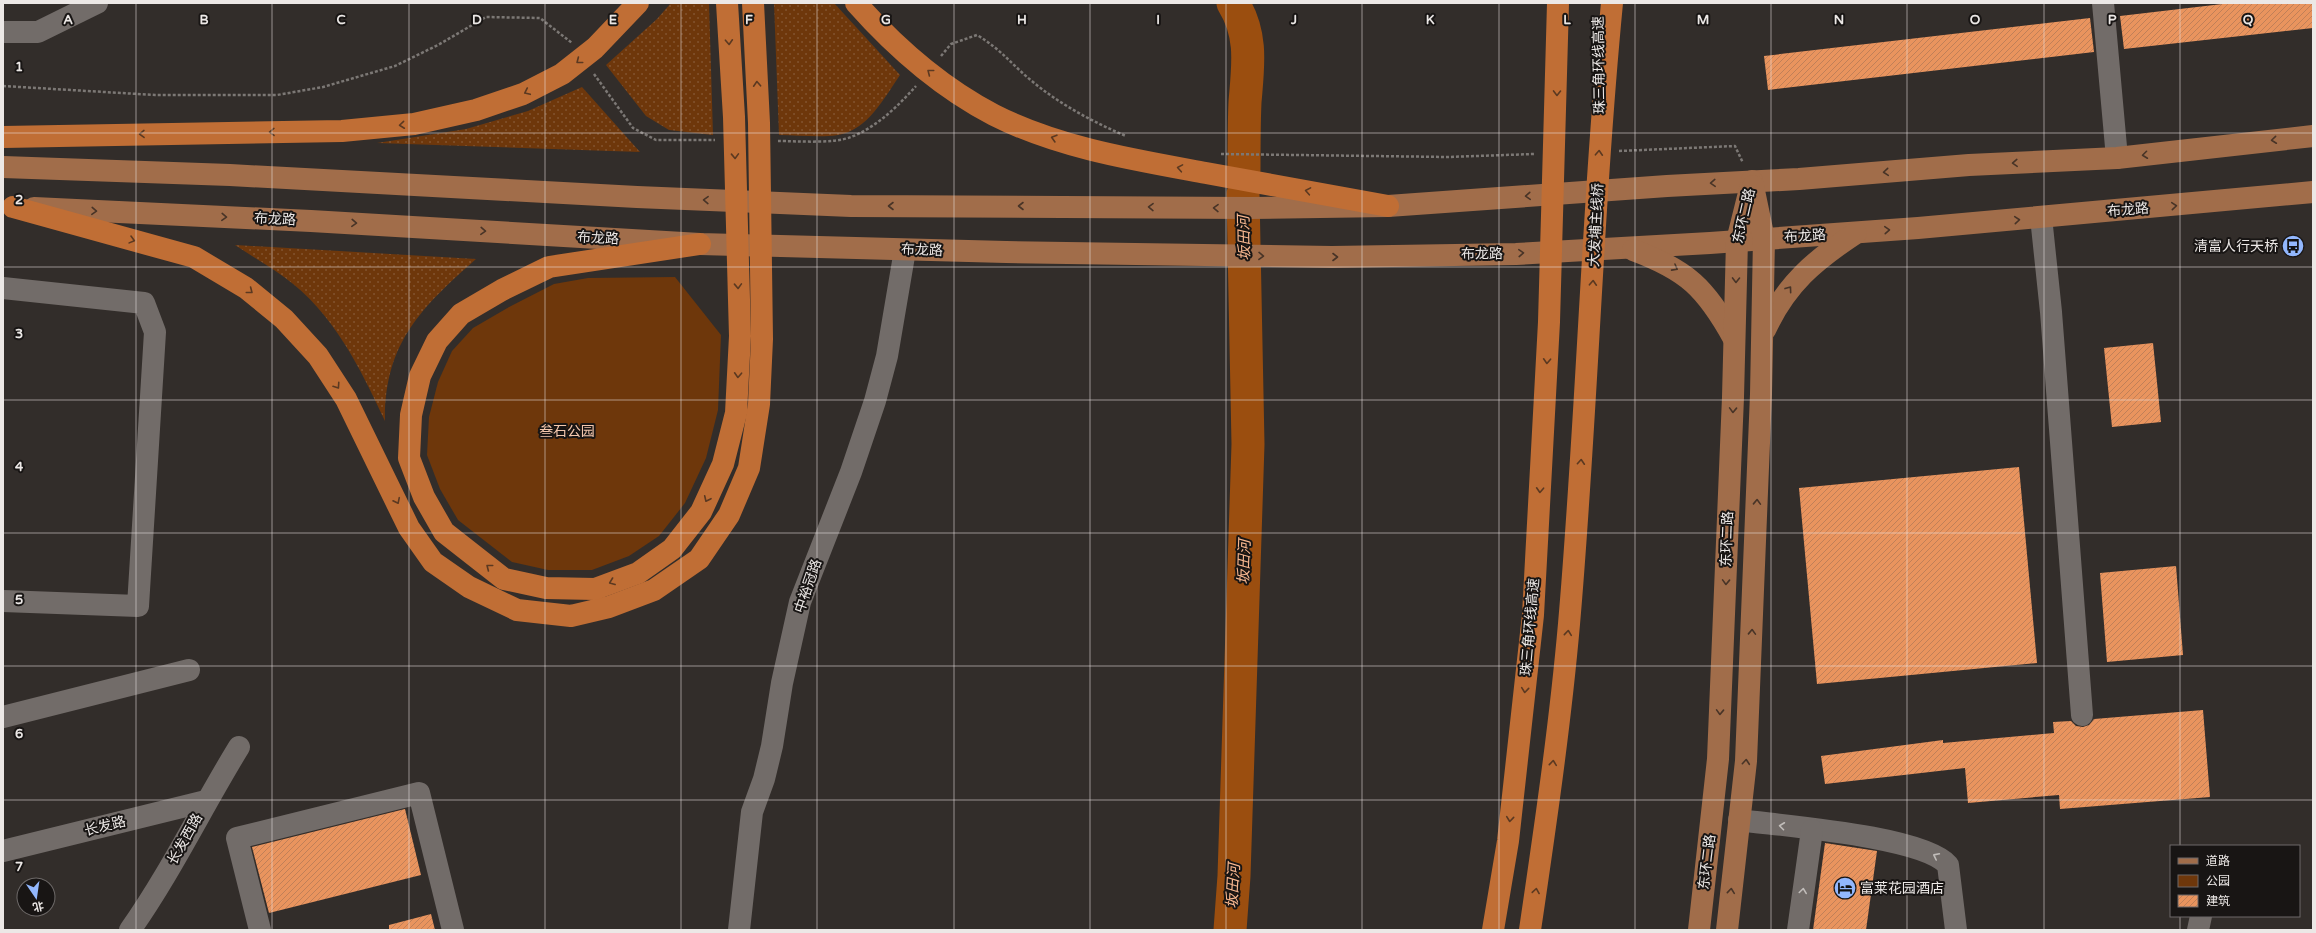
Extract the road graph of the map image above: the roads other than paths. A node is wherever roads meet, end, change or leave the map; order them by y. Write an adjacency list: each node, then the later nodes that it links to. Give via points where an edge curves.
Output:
1 (97, 3): 11 (street, via 38,32)
2 (638, 3): 15 (highway, one-way to 15, via 587,54 562,74 523,94 476,110 414,124 342,131)
3 (727, 3): 26 (highway, one-way to 26, via 734,117 740,336 736,412 723,464 701,512 672,549 638,573 596,589 546,588 504,579 444,532 424,497 409,458 411,415 420,376 437,341 461,314 549,266)
4 (753, 3): 21 (highway, one-way to 4, via 194,257 246,288 284,319 318,356 346,399 409,528 433,562 469,587 517,610 571,616 609,607 654,590 699,559 729,515 749,468 759,404 762,339 759,123)
5 (856, 3): 20 (highway, one-way to 5, via 1161,165 1042,135 994,115 952,90 908,55)
6 (1545, 3): 12 (highway)
7 (1558, 3): 12 (highway)
8 (1599, 3): 13 (highway, 珠三角环线高速)
9 (1612, 3): 13 (highway)
10 (2103, 3): 16 (street)
11 (5, 27)
12 (1557, 58): 46 (highway, 珠三角环线高速, one-way to 46, via 1549,322 1533,615 1508,841)
13 (1600, 128): 47 (highway, 大发埔主线桥, one-way to 13, via 1548,813 1569,625 1591,322)
14 (2313, 136): 16 (main road, one-way to 16)
15 (3, 137)
16 (2117, 158): 18 (main road, one-way to 18, via 1969,165)
17 (3, 167): 20 (main road, one-way to 17, via 851,206 230,175)
18 (1752, 181): 20 (main road, one-way to 20); 24 (main road, 东环二路); 25 (main road, 东环二路)
19 (2313, 192): 22 (main road, 布龙路, one-way to 19)
20 (1388, 206)
21 (8, 207): 26 (main road, 布龙路, one-way to 26, via 311,221)
22 (2042, 218): 23 (main road, 布龙路, one-way to 22); 34 (street)
23 (1856, 233): 24 (main road, 布龙路); 30 (main road, one-way to 23, via 1775,308 1792,284 1812,264)
24 (1764, 239): 25 (main road, 布龙路); 30 (main road, 东环二路)
25 (1737, 241): 27 (main road, 布龙路); 31 (main road, 东环二路, one-way to 31)
26 (700, 244): 28 (main road, 布龙路)
27 (1626, 247): 28 (main road, 布龙路, one-way to 27, via 1296,256 1516,254); 31 (main road, one-way to 31, via 1678,270 1700,287 1718,309)
28 (905, 250): 45 (street, 中裕冠路, via 887,356 875,401 852,472 800,602 782,683 772,746 752,812)
29 (3, 288): 32 (street, via 144,303 155,332 138,606)
30 (1763, 334): 38 (main road, 东环二路, one-way to 30, via 1746,761)
31 (1734, 339): 48 (main road, 东环二路, one-way to 48, via 1718,759)
32 (3, 600)
33 (189, 670): 35 (street)
34 (2082, 715)
35 (3, 717)
36 (239, 747): 37 (street, 长发西路)
37 (206, 801): 40 (street, 长发路); 42 (street, 长发西路, via 154,896)
38 (1739, 820): 39 (street, one-way to 38); 49 (main road, 东环二路, one-way to 38)
39 (1812, 830): 50 (street, one-way to 39); 51 (street, one-way to 39, via 1948,865 1943,859 1902,843)
40 (3, 851)
41 (2200, 917): 52 (street)
42 (130, 930)
43 (260, 930): 44 (street, via 237,838 419,793)
44 (453, 930)
45 (739, 930)
46 (1493, 930)
47 (1530, 930)
48 (1699, 930)
49 (1727, 930)
50 (1798, 930)
51 (1956, 930)
52 (2198, 930)

